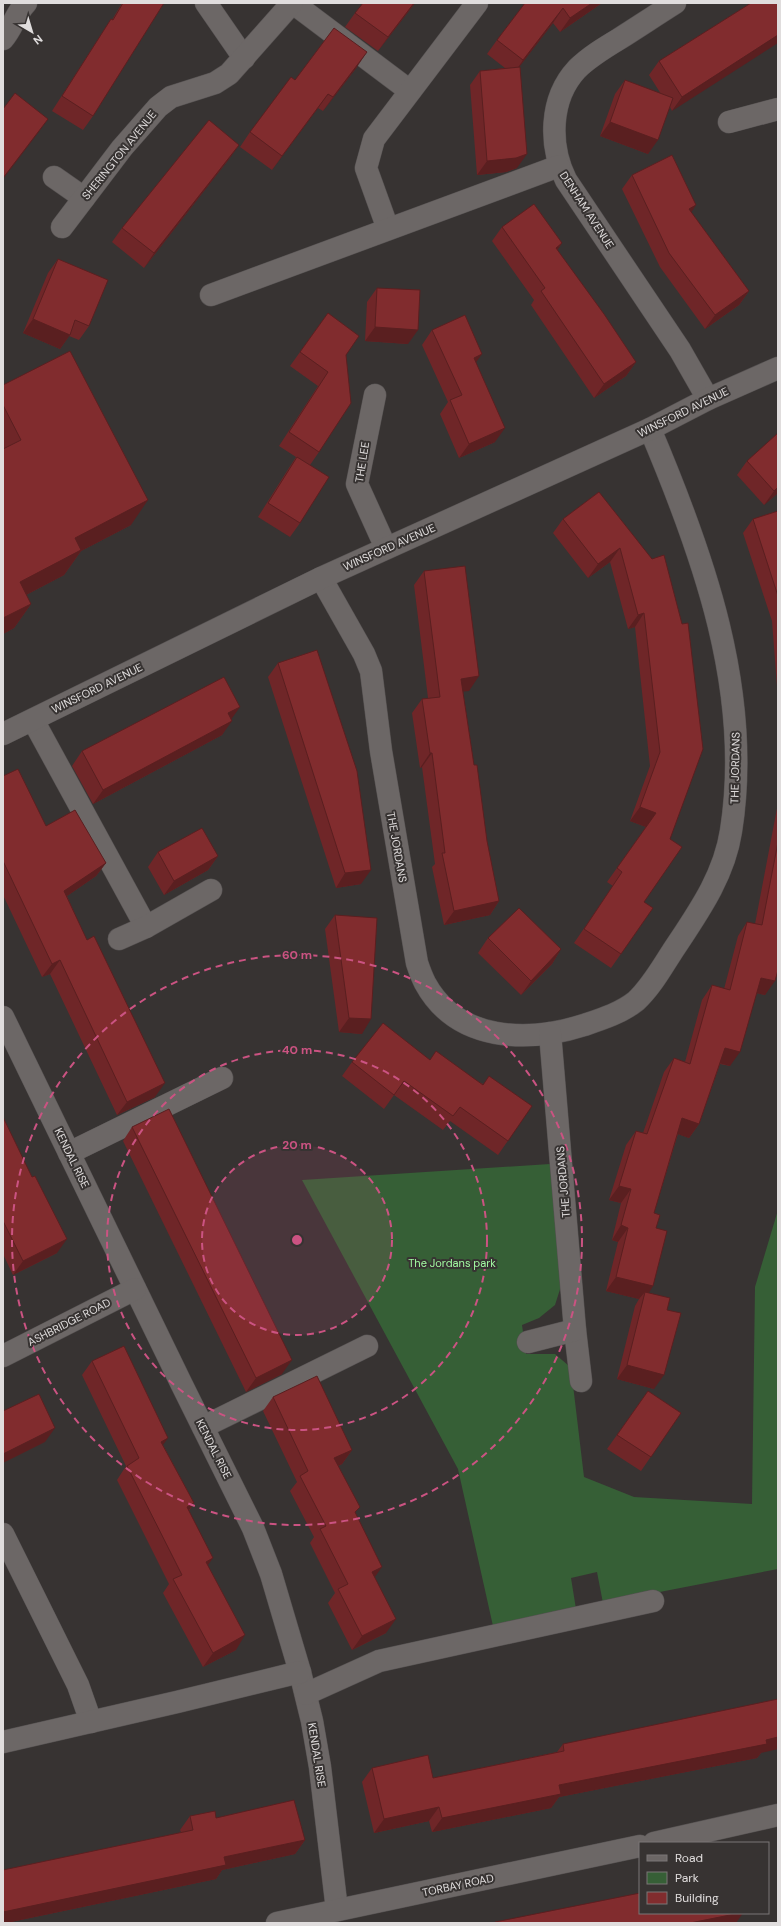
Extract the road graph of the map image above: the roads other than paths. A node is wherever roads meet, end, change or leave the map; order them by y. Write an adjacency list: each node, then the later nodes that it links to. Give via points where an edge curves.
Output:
1 (26, 3): 6 (street, via 18,10)
2 (206, 3): 7 (street)
3 (293, 3): 7 (street, SHERINGTON AVENUE); 8 (street)
4 (476, 3): 8 (street)
5 (675, 3): 11 (street, DENHAM AVENUE, via 595,54 576,70 564,91 554,127 554,147)
6 (3, 39)
7 (244, 58): 13 (street, SHERINGTON AVENUE, via 229,74 215,83 171,97 158,107 122,148)
8 (410, 91): 15 (street, via 374,139 366,168)
9 (778, 109): 10 (street)
10 (729, 122)
11 (559, 166): 15 (street); 19 (street, DENHAM AVENUE, via 680,350)
12 (54, 177): 13 (street)
13 (84, 198): 14 (street, SHERINGTON AVENUE)
14 (62, 227)
15 (388, 229): 16 (street)
16 (211, 295)
17 (778, 368): 19 (street, WINSFORD AVENUE)
18 (375, 394): 21 (street, THE LEE, via 357,484)
19 (708, 399): 20 (street, WINSFORD AVENUE)
20 (650, 428): 21 (street, WINSFORD AVENUE); 29 (street, THE JORDANS, via 680,500 722,637 733,696 736,744 736,798 731,833 715,883 702,908 652,983 636,1001 621,1010 577,1027)
21 (386, 548): 22 (street, WINSFORD AVENUE)
22 (321, 578): 23 (street, WINSFORD AVENUE); 29 (street, THE JORDANS, via 371,671 381,751 407,910 417,963 425,983 436,1000 453,1016 475,1027 522,1037)
23 (33, 720): 24 (street, WINSFORD AVENUE); 26 (street)
24 (3, 734)
25 (211, 890): 26 (street)
26 (146, 927): 27 (street)
27 (120, 939)
28 (4, 1022): 31 (street, KENDAL RISE)
29 (550, 1033): 33 (street, THE JORDANS)
30 (222, 1078): 31 (street)
31 (69, 1153): 32 (street, KENDAL RISE)
32 (135, 1289): 36 (street, ASHBRIDGE ROAD); 38 (street, KENDAL RISE)
33 (575, 1330): 34 (street); 37 (street, THE JORDANS)
34 (528, 1342)
35 (367, 1346): 38 (street)
36 (3, 1356)
37 (580, 1381)
38 (203, 1427): 41 (street, KENDAL RISE, via 253,1528 271,1574)
39 (3, 1534): 43 (street, via 78,1685)
40 (653, 1601): 42 (street, via 379,1661)
41 (300, 1672): 42 (street, KENDAL RISE); 43 (street)
42 (306, 1694): 48 (street, KENDAL RISE, via 320,1767)
43 (91, 1722): 44 (street)
44 (3, 1742)
45 (778, 1815): 46 (street)
46 (658, 1842)
47 (639, 1846): 48 (street, TORBAY ROAD)
48 (337, 1910): 49 (street, TORBAY ROAD)
49 (277, 1923)

